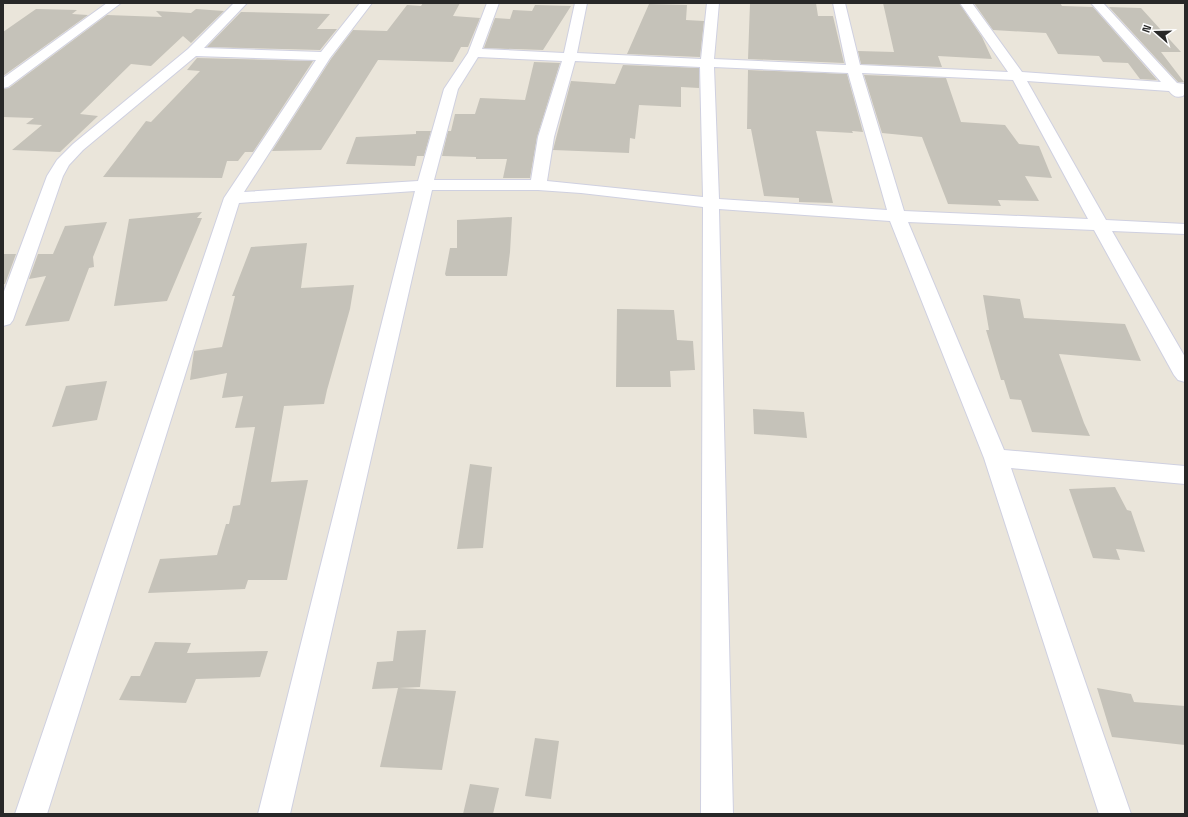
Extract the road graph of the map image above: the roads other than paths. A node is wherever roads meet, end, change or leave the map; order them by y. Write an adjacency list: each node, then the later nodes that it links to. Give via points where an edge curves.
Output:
1 (115, 3): 17 (street)
2 (240, 3): 10 (street)
3 (366, 3): 12 (street)
4 (492, 3): 11 (street)
5 (581, 3): 13 (street)
6 (712, 3): 14 (street)
7 (840, 3): 15 (street)
8 (966, 3): 16 (street)
9 (1097, 3): 18 (street)
10 (193, 52): 12 (street); 27 (street, via 78,147 63,163 55,176)
11 (474, 53): 13 (street); 20 (street, via 451,89)
12 (325, 56): 22 (street)
13 (570, 57): 14 (street); 21 (street, via 546,137)
14 (707, 63): 15 (street); 23 (street)
15 (854, 70): 16 (street); 24 (street)
16 (1018, 76): 18 (street); 25 (street)
17 (3, 84)
18 (1179, 87): 19 (street)
19 (1185, 100)
20 (425, 185): 21 (street); 22 (street); 32 (street)
21 (538, 185): 23 (street)
22 (232, 198): 31 (street)
23 (711, 203): 24 (street); 33 (street)
24 (897, 216): 25 (street); 29 (street)
25 (1099, 224): 26 (street); 28 (street)
26 (1185, 229)
27 (3, 320)
28 (1185, 375)
29 (996, 458): 30 (street); 34 (street)
30 (1185, 475)
31 (31, 814)
32 (274, 814)
33 (717, 814)
34 (1115, 814)

